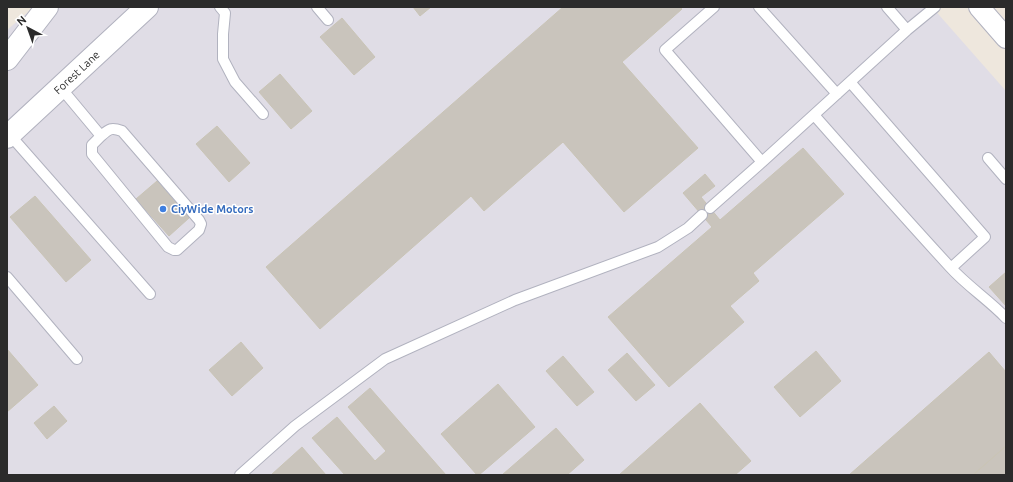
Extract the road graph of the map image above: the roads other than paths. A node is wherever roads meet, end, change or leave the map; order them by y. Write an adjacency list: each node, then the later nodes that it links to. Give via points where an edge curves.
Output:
1 (47, 7): 13 (main road)
2 (147, 7): 15 (main road, Forest Lane)
3 (220, 7): 17 (lane, via 225,13 223,59 235,82)
4 (317, 7): 10 (lane)
5 (714, 7): 22 (lane, via 665,50)
6 (759, 7): 16 (lane)
7 (887, 7): 11 (lane)
8 (934, 7): 11 (lane)
9 (979, 7): 12 (street)
10 (328, 20)
11 (907, 30): 14 (lane)
12 (1006, 38)
13 (7, 59)
14 (850, 82): 16 (lane); 26 (lane, via 985,237)
15 (60, 88): 19 (main road, Forest Lane); 20 (lane)
16 (837, 94): 18 (lane)
17 (263, 114)
18 (814, 115): 22 (lane); 26 (lane)
19 (8, 136): 28 (lane)
20 (101, 136): 20 (lane, via 92,145 92,154 168,247 177,250 199,230 199,220 122,131 115,128)
21 (988, 158): 23 (lane)
22 (762, 162): 24 (lane)
23 (1006, 179)
24 (710, 208)
25 (702, 215): 31 (lane, via 688,228 658,247 516,300 385,359 295,426)
26 (951, 268): 29 (lane)
27 (7, 277): 30 (lane)
28 (150, 294)
29 (1006, 318)
30 (77, 359)
31 (240, 475)

